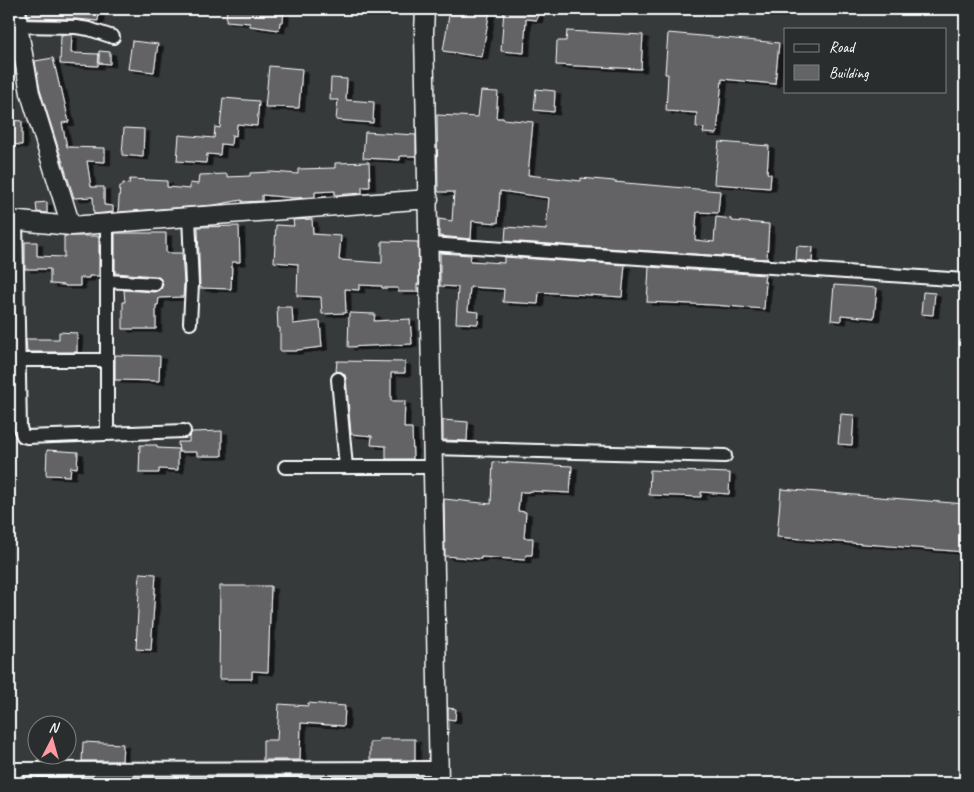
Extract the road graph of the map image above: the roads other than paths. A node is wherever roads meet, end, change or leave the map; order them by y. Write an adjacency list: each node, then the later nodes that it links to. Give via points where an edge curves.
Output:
1 (425, 9): 4 (main road)
2 (17, 17): 3 (street, via 89,29); 8 (main road, via 30,93)
3 (113, 37)
4 (429, 199): 5 (main road); 9 (main road)
5 (189, 217): 7 (main road); 13 (street)
6 (12, 220): 8 (main road); 14 (street)
7 (107, 224): 8 (main road); 11 (street)
8 (72, 226)
9 (430, 244): 10 (street); 19 (main road)
10 (965, 280)
11 (107, 281): 12 (street); 15 (street)
12 (154, 284)
13 (190, 323)
14 (19, 360): 15 (street); 18 (street, via 20,428 23,436)
15 (107, 360): 18 (street)
16 (338, 378): 21 (street)
17 (184, 431): 18 (street)
18 (107, 434)
19 (432, 448): 20 (street); 22 (main road)
20 (725, 456)
21 (346, 467): 22 (street); 23 (street)
22 (432, 467): 25 (main road)
23 (285, 468)
24 (12, 769): 25 (street); 26 (street)
25 (439, 776)
26 (15, 783)

